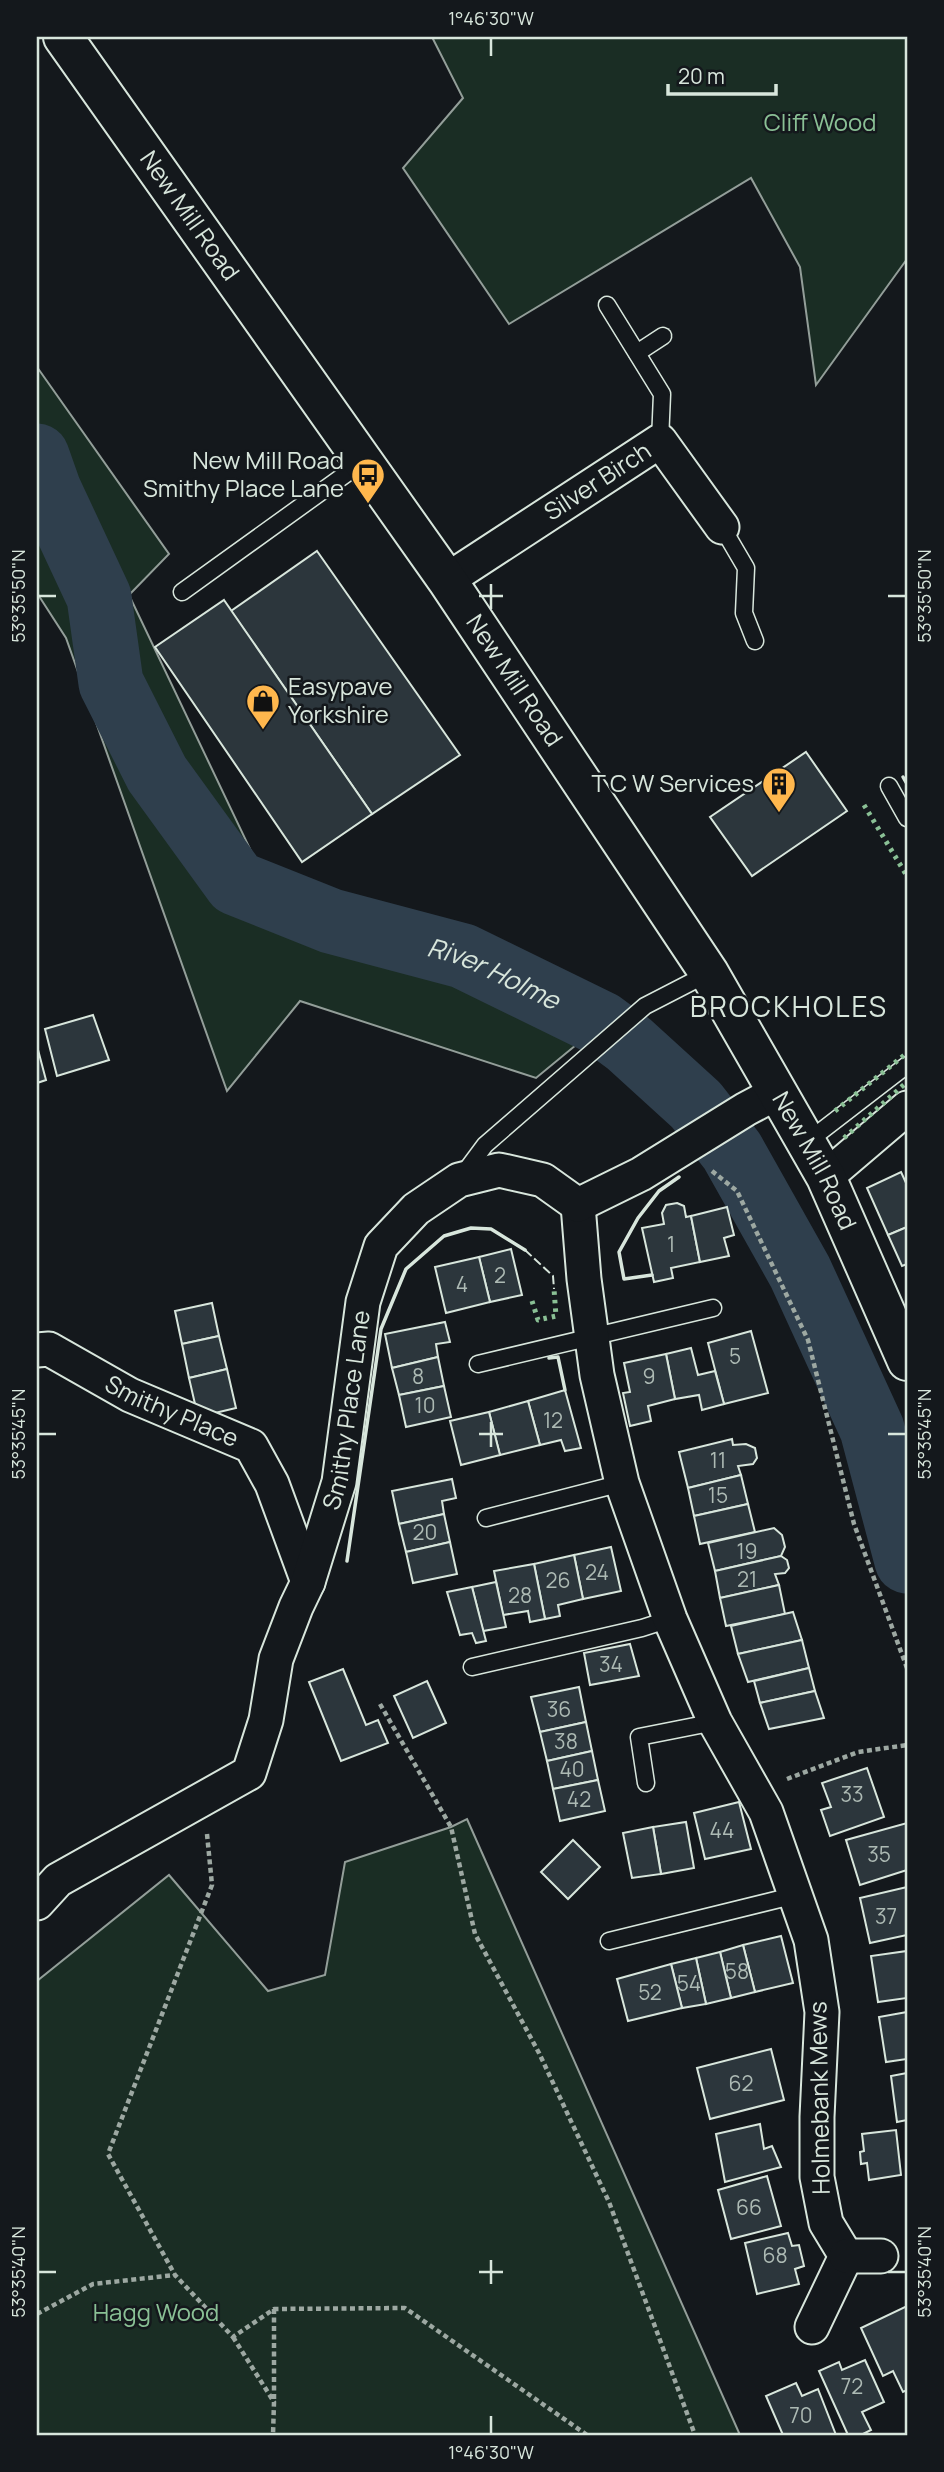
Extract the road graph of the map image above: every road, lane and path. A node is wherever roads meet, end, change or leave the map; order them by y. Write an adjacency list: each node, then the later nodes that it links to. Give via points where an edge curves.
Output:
1 (63, 37): 6 (main road, New Mill Road)
2 (607, 305): 4 (lane)
3 (663, 337): 4 (lane)
4 (637, 353): 5 (lane, via 662,394)
5 (660, 442): 7 (street, Silver Birch); 8 (street, Silver Birch)
6 (365, 461): 8 (main road, New Mill Road); 9 (lane)
7 (722, 527): 10 (lane, via 746,568 744,613)
8 (447, 580): 13 (main road, New Mill Road)
9 (183, 592)
10 (755, 640)
11 (890, 786): 12 (lane)
12 (907, 818)
13 (709, 973): 15 (main road, New Mill Road); 20 (lane, via 645,1006 583,1057 485,1146)
14 (907, 1065): 17 (lane)
15 (762, 1100): 17 (main road, New Mill Road); 18 (street)
16 (907, 1108): 19 (street)
17 (807, 1142): 19 (main road, New Mill Road)
18 (684, 1149): 21 (street); 32 (path, via 737,1191 808,1340 854,1524)
19 (826, 1177): 25 (main road, New Mill Road)
20 (459, 1181): 21 (street, Smithy Place Lane, via 499,1170 543,1181); 29 (street, Smithy Place Lane, via 416,1209 381,1246 363,1302 339,1482)
21 (578, 1205): 23 (street, Holmebank Mews)
22 (713, 1308): 23 (lane)
23 (592, 1337): 26 (lane); 27 (street, Holmebank Mews)
24 (37, 1350): 29 (street, Smithy Place, via 49,1349 130,1395 251,1446)
25 (907, 1361)
26 (478, 1364)
27 (622, 1483): 28 (lane); 30 (street, Holmebank Mews)
28 (486, 1518)
29 (309, 1582): 40 (street, Smithy Place Lane, via 276,1660 266,1720 249,1773 58,1880)
30 (670, 1619): 31 (lane); 34 (street, Holmebank Mews)
31 (472, 1667)
32 (907, 1668)
33 (380, 1704): 52 (path, via 451,1827 475,1934 539,2053 609,2202)
34 (715, 1722): 36 (lane, via 639,1737); 37 (street, Holmebank Mews)
35 (907, 1745): 37 (path, via 858,1752)
36 (646, 1783)
37 (755, 1791): 39 (street, Holmebank Mews)
38 (207, 1832): 44 (path, via 212,1885 108,2154)
39 (796, 1895): 41 (lane); 42 (street, Holmebank Mews, via 811,1940 822,2012 817,2177 826,2223)
40 (37, 1903)
41 (609, 1941)
42 (846, 2256): 43 (street); 47 (street)
43 (881, 2256)
44 (175, 2275): 46 (path, via 93,2284); 48 (path)
45 (274, 2309): 48 (path); 49 (path); 51 (path, via 405,2308)
46 (37, 2314)
47 (812, 2327)
48 (233, 2337): 49 (path)
49 (274, 2402): 50 (path)
50 (273, 2435)
51 (587, 2435)
52 (695, 2435)

